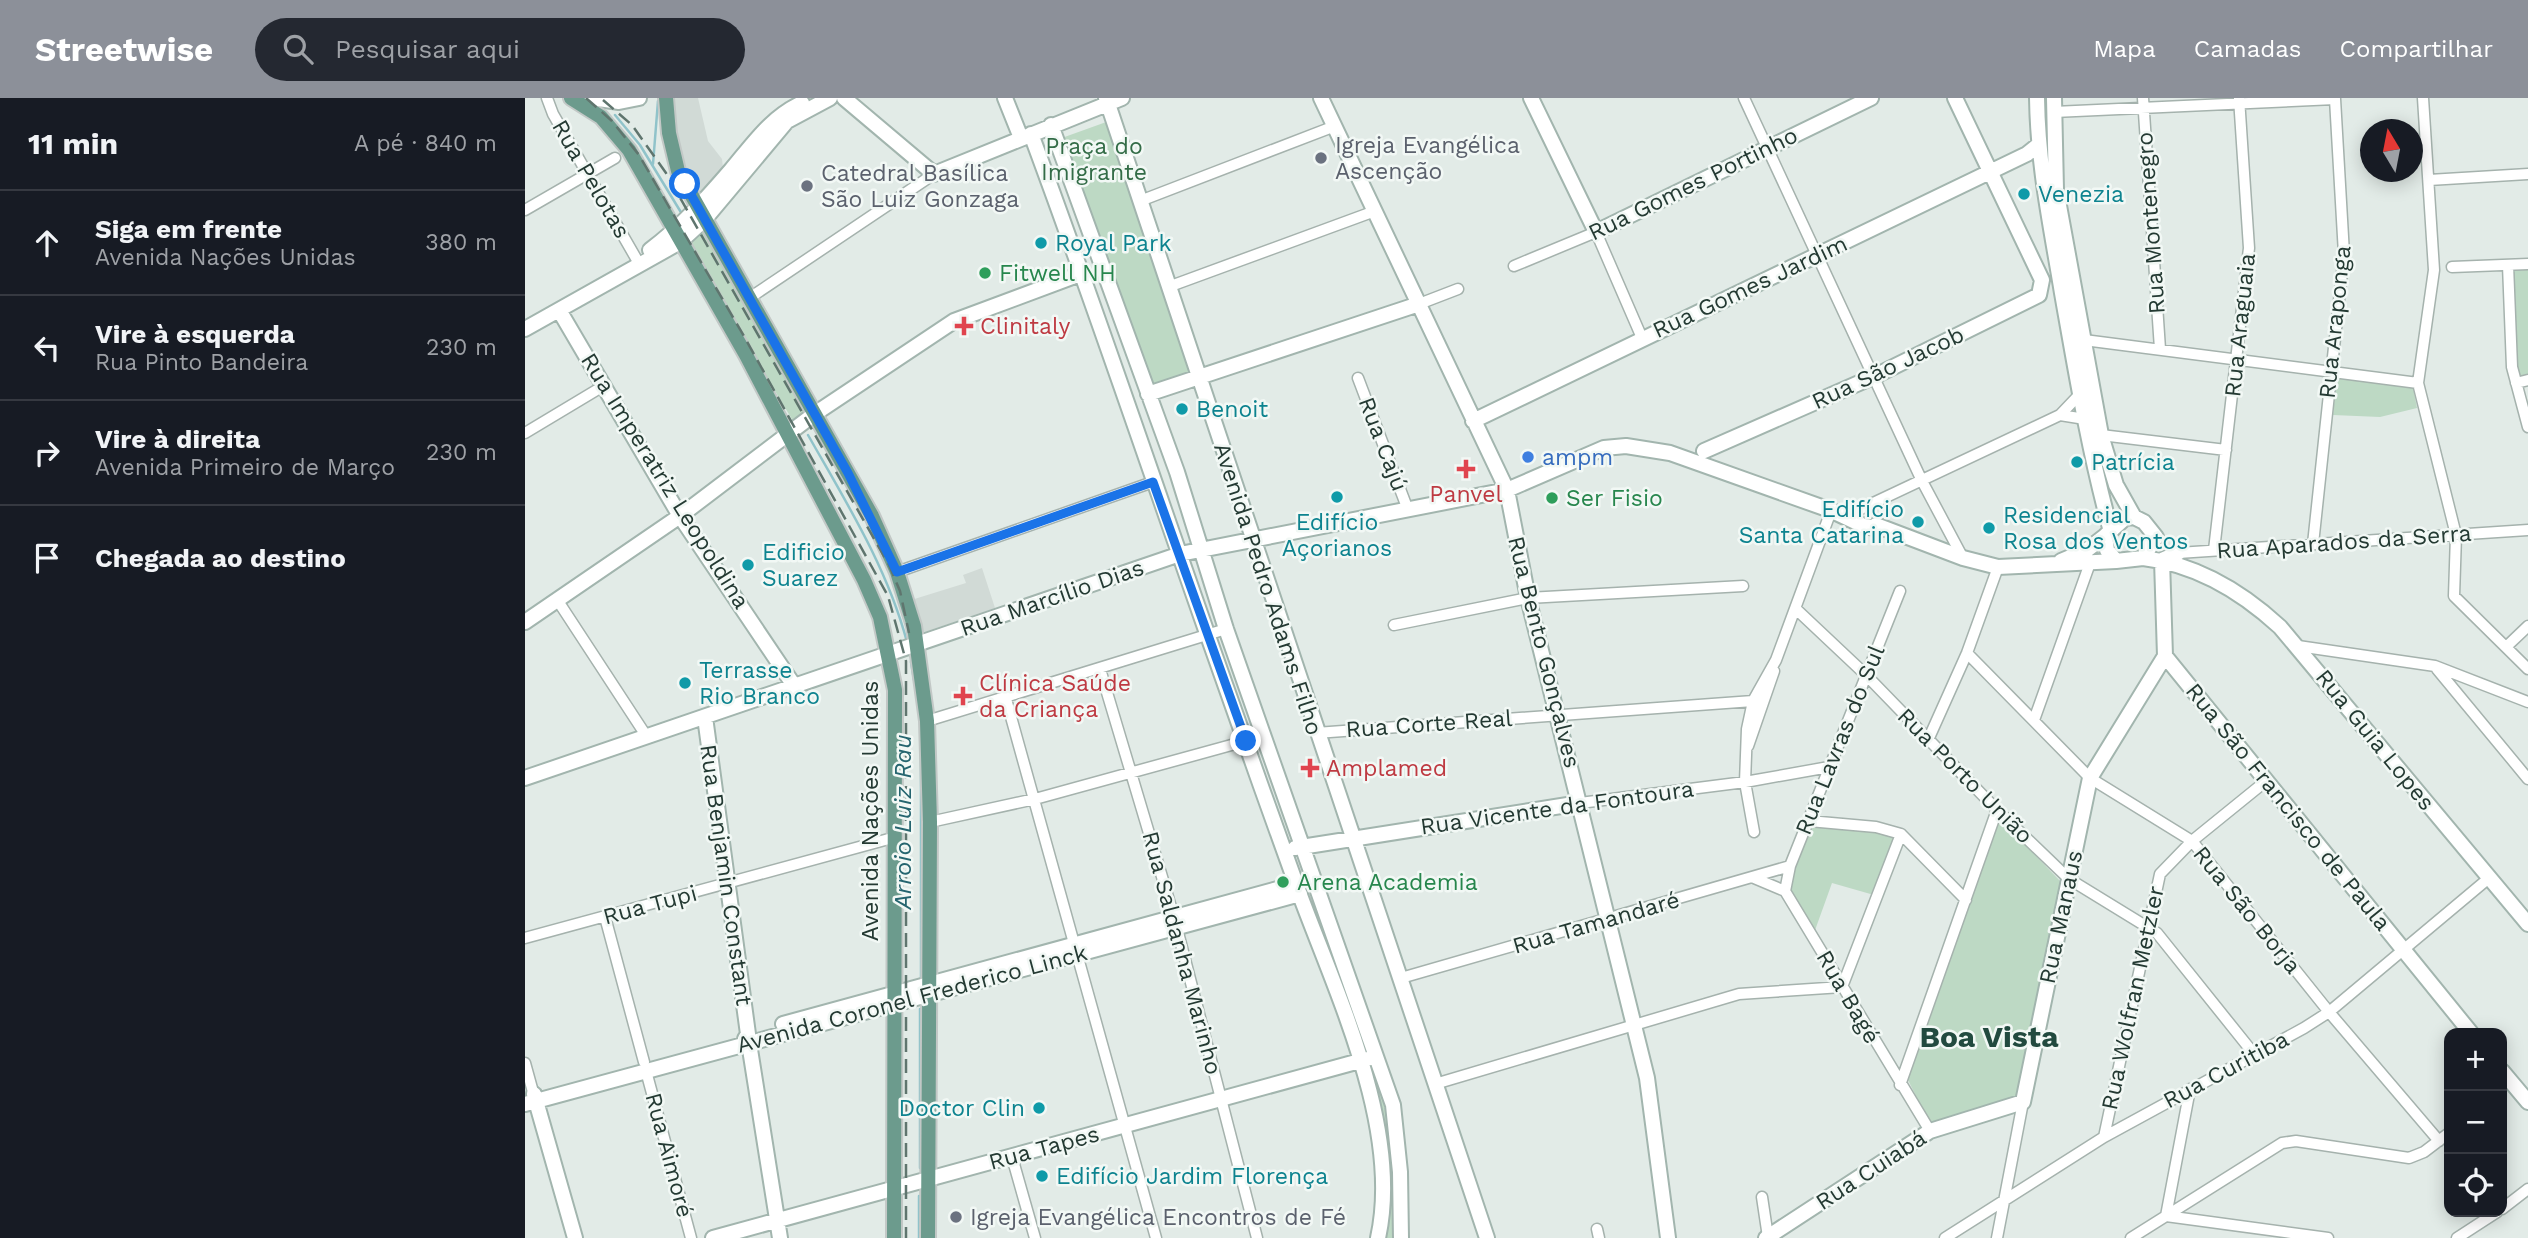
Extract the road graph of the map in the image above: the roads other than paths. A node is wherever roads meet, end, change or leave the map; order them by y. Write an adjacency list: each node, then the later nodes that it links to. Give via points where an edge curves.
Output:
1 (547, 98): 29 (street, Rua Pelotas)
2 (571, 98): 38 (main road, Avenida Nações Unidas, via 601,117 620,139 646,175)
3 (639, 98): 16 (street, via 631,102)
4 (666, 98): 36 (main road, via 678,171)
5 (820, 98): 36 (street, via 779,114)
6 (830, 98): 36 (street, via 787,121)
7 (844, 98): 30 (street)
8 (1005, 98): 24 (street)
9 (1321, 98): 23 (street, Rua Bento Gonçalves)
10 (1531, 98): 37 (street)
11 (1744, 98): 25 (street)
12 (1871, 98): 25 (street, Rua Gomes Portinho)
13 (1955, 98): 28 (street)
14 (2037, 98): 26 (street)
15 (2423, 98): 32 (street)
16 (598, 99)
17 (2335, 99): 19 (street); 57 (street, Rua Araponga, via 2344,254)
18 (1112, 100): 22 (street); 33 (street, Avenida Pedro Adams Filho)
19 (2239, 101): 20 (street); 56 (street, Rua Araguaia, via 2249,248)
20 (2143, 102): 21 (street); 55 (street, Rua Montenegro)
21 (2054, 105): 54 (street, via 2056,189)
22 (1051, 125): 24 (street); 65 (street)
23 (1335, 127): 33 (street); 35 (street, Rua Bento Gonçalves)
24 (1026, 136): 30 (street); 45 (street)
25 (1768, 148): 37 (street, Rua Gomes Portinho); 39 (street)
26 (2032, 150): 28 (street, Rua Gomes Jardim); 66 (street, via 2040,169)
27 (615, 158): 29 (street)
28 (1987, 172): 39 (street, Rua Gomes Jardim); 59 (street, Rua São Jacob, via 2042,281 2041,291)
29 (588, 174): 34 (street); 40 (street, Rua Pelotas)
30 (934, 174): 49 (street)
31 (2528, 174): 32 (street)
32 (2429, 180): 62 (street, via 2434,270)
33 (1140, 201): 47 (street, Avenida Pedro Adams Filho)
34 (525, 210)
35 (1375, 211): 47 (street); 50 (street, Rua Bento Gonçalves)
36 (702, 213): 38 (street); 49 (main road)
37 (1596, 232): 43 (street, Rua Gomes Portinho); 53 (street)
38 (678, 237): 40 (street); 46 (street); 73 (main road, Avenida Nações Unidas)
39 (1816, 256): 53 (street, Rua Gomes Jardim); 59 (street)
40 (637, 260): 46 (street)
41 (2528, 264): 42 (street)
42 (2508, 265): 44 (street); 63 (street)
43 (1514, 266)
44 (2452, 267)
45 (1083, 273): 67 (street, via 954,321); 78 (street)
46 (621, 275): 51 (street)
47 (1168, 287): 58 (street, Avenida Pedro Adams Filho)
48 (1458, 289): 50 (street)
49 (748, 299): 67 (main road)
50 (1419, 304): 58 (street); 70 (street, Rua Bento Gonçalves)
51 (559, 310): 52 (street); 64 (street, Rua Imperatriz Leopoldina)
52 (525, 329)
53 (1642, 338): 70 (street, Rua Gomes Jardim)
54 (2084, 340): 55 (street); 74 (street)
55 (2160, 349): 56 (street)
56 (2238, 358): 57 (street); 75 (street, Rua Araguaia)
57 (2332, 370): 62 (street); 91 (street, Rua Araponga)
58 (1197, 375): 65 (street); 90 (street, Avenida Pedro Adams Filho)
59 (1875, 376): 76 (street, Rua São Jacob, via 1731,440); 77 (street)
60 (1358, 378): 80 (street, Rua Cajú)
61 (2528, 380): 63 (street)
62 (2418, 383): 88 (street)
63 (2516, 383): 71 (street)
64 (605, 385): 72 (street); 83 (street, Rua Imperatriz Leopoldina)
65 (1148, 394): 93 (street)
66 (2080, 394): 68 (street); 69 (street)
67 (813, 415): 73 (street); 103 (main road)
68 (2060, 415): 69 (street); 77 (street)
69 (2085, 419): 87 (street)
70 (1473, 421): 79 (street, Rua Bento Gonçalves)
71 (2528, 427)
72 (525, 433)
73 (787, 433): 83 (street); 118 (main road, Avenida Nações Unidas, via 864,580)
74 (2101, 435): 75 (street); 84 (street, via 2116,485)
75 (2226, 450): 92 (street, Rua Araguaia)
76 (1707, 457): 79 (street, Rua Marcílio Dias, via 1626,446 1604,448); 81 (street, Rua Marcílio Dias, via 1736,477)
77 (1923, 481): 82 (street); 96 (street)
78 (1153, 482): 95 (street); 103 (street)
79 (1507, 490): 80 (street, Rua Marcílio Dias); 107 (street, Rua Bento Gonçalves)
80 (1408, 509): 90 (street, Rua Marcílio Dias)
81 (1831, 511): 82 (street, Rua Marcílio Dias); 85 (street, Rua Marcílio Dias); 109 (street)
82 (1850, 514): 85 (street, Rua Marcílio Dias)
83 (680, 516): 108 (street); 126 (street, Rua Imperatriz Leopoldina)
84 (2134, 517): 87 (street); 89 (street)
85 (1882, 529): 96 (street, Rua Marcílio Dias)
86 (2528, 530): 88 (street, Rua Aparados da Serra)
87 (2108, 532): 99 (street, via 2107,550); 101 (street, Rua Marcílio Dias, via 2087,550)
88 (2456, 535): 91 (street, Rua Aparados da Serra); 117 (street, via 2454,596)
89 (2156, 537): 94 (street, Rua Guia Lopes); 97 (street)
90 (1256, 540): 93 (street, Rua Marcílio Dias); 134 (street, Avenida Pedro Adams Filho)
91 (2313, 544): 92 (street, Rua Aparados da Serra)
92 (2214, 550): 94 (street, Rua Aparados da Serra)
93 (1200, 551): 95 (street, Rua Marcílio Dias); 113 (street)
94 (2178, 553): 98 (street, Rua Aparados da Serra); 104 (street, Rua Guia Lopes)
95 (1180, 554): 114 (street); 115 (street, Rua Marcílio Dias)
96 (1963, 558): 102 (street, Rua Marcílio Dias)
97 (2143, 558): 98 (street, Rua Guia Lopes); 99 (street)
98 (2162, 560): 104 (street, Rua Guia Lopes); 120 (street)
99 (2116, 561): 100 (street, Rua Marcílio Dias)
100 (2090, 563): 101 (street, Rua Marcílio Dias); 132 (street)
101 (2050, 566): 102 (street, Rua Marcílio Dias)
102 (1998, 567): 119 (street)
103 (897, 572): 115 (main road)
104 (2204, 576): 116 (street, Rua Guia Lopes, via 2260,609)
105 (1743, 586): 107 (street)
106 (1900, 591): 125 (street, Rua Lavras do Sul)
107 (1528, 597): 111 (street); 130 (street, Rua Bento Gonçalves)
108 (558, 601): 110 (street); 135 (street)
109 (1797, 610): 121 (street); 125 (street, Rua Porto União)
110 (525, 622)
111 (1394, 625)
112 (2528, 626): 117 (street)
113 (1226, 629): 114 (street); 156 (street)
114 (1208, 635): 123 (street); 137 (street)
115 (919, 644): 118 (street, Rua Marcílio Dias); 133 (main road)
116 (2298, 646): 122 (street); 160 (street, Rua Guia Lopes)
117 (2506, 647): 124 (street)
118 (889, 653): 126 (street, Rua Marcílio Dias); 153 (main road, Avenida Nações Unidas, via 895,690)
119 (1967, 653): 132 (street, Rua São Borja); 136 (street)
120 (2165, 656): 142 (street, Rua Manaus); 144 (street, Rua São Francisco de Paula)
121 (1776, 660): 128 (street); 138 (street)
122 (2435, 667): 129 (street); 143 (street)
123 (1101, 669): 127 (street); 140 (street, Rua Saldanha Marinho)
124 (2528, 669)
125 (1866, 675): 136 (street, Rua Porto União); 139 (street, Rua Lavras do Sul)
126 (795, 687): 131 (street, Rua Marcílio Dias)
127 (1006, 699): 133 (street); 146 (street)
128 (1753, 701): 130 (street, Rua Corte Real); 138 (street)
129 (2528, 702)
130 (1559, 714): 134 (street, Rua Corte Real); 147 (street, Rua Bento Gonçalves)
131 (705, 717): 135 (street, Rua Marcílio Dias); 162 (street, Rua Benjamin Constant)
132 (2033, 720): 142 (street, Rua São Borja)
133 (927, 721): 150 (main road)
134 (1316, 733): 154 (street, Avenida Pedro Adams Filho)
135 (647, 737): 141 (street, Rua Marcílio Dias)
136 (1928, 740): 148 (street, Rua Porto União)
137 (1246, 741): 140 (street); 157 (street)
138 (1748, 747): 145 (street)
139 (1829, 767): 145 (street, Rua Vicente da Fontoura); 149 (street, Rua Lavras do Sul)
140 (1132, 772): 146 (street); 168 (street, Rua Saldanha Marinho)
141 (525, 778)
142 (2090, 778): 155 (street, Rua São Borja); 161 (street, Rua Manaus)
143 (2528, 779)
144 (2266, 781): 155 (street, Rua Wolfran Metzler); 173 (street, Rua São Francisco de Paula)
145 (1745, 782): 147 (street, Rua Vicente da Fontoura); 151 (street)
146 (1035, 799): 150 (street); 172 (street)
147 (1580, 803): 154 (street, Rua Vicente da Fontoura); 167 (street, Rua Bento Gonçalves)
148 (1997, 810): 161 (street, Rua Porto União); 165 (street)
149 (1808, 821): 152 (street); 158 (street, Rua Lavras do Sul)
150 (930, 822): 176 (main road)
151 (1755, 832)
152 (1901, 834): 165 (street); 175 (street)
153 (896, 837): 162 (street, Rua Tupi); 177 (main road, Avenida Nações Unidas)
154 (1353, 838): 156 (street, Rua Vicente da Fontoura); 174 (street, Avenida Pedro Adams Filho)
155 (2192, 841): 170 (street, Rua Wolfran Metzler, via 2159,874); 178 (street, Rua São Borja)
156 (1304, 847): 157 (street, Rua Vicente da Fontoura); 183 (street)
157 (1286, 850): 163 (street)
158 (1790, 866): 159 (street, Rua Tamandaré); 164 (street, Rua Lavras do Sul)
159 (1754, 878): 164 (street); 167 (street, Rua Tamandaré)
160 (2489, 878): 169 (street, Rua Guia Lopes); 173 (street, Rua Curitiba)
161 (2069, 879): 170 (street, Rua Porto União); 193 (street, Rua Manaus)
162 (729, 884): 166 (street, Rua Tupi); 181 (street, Rua Benjamin Constant)
163 (1298, 889): 168 (street, Avenida Coronel Frederico Linck); 184 (street)
164 (1786, 891): 175 (street, Rua Bagé)
165 (1966, 900): 188 (street)
166 (605, 917): 171 (street, Rua Tupi); 186 (street, Rua Aimoré)
167 (1609, 920): 174 (street, Rua Tamandaré); 179 (street, Rua Bento Gonçalves)
168 (1175, 922): 172 (street, Avenida Coronel Frederico Linck); 192 (street, Rua Saldanha Marinho)
169 (2528, 924)
170 (2148, 926): 182 (street, Rua Porto União); 197 (street, Rua Wolfran Metzler)
171 (525, 938)
172 (1078, 948): 176 (street, Avenida Coronel Frederico Linck); 195 (street)
173 (2403, 950): 178 (street, Rua Curitiba); 180 (street, Rua São Francisco de Paula)
174 (1401, 978): 187 (street, Avenida Pedro Adams Filho)
175 (1842, 987): 179 (street, via 1739,994); 188 (street, Rua Bagé)
176 (927, 990): 177 (street, Avenida Coronel Frederico Linck); 201 (main road)
177 (893, 998): 181 (street, Avenida Coronel Frederico Linck); 202 (main road, Avenida Nações Unidas)
178 (2329, 1012): 182 (street, Rua Curitiba); 199 (street, Rua São Borja)
179 (1635, 1024): 187 (street); 223 (street, Rua Bento Gonçalves, via 1652,1105)
180 (2467, 1028)
181 (749, 1038): 186 (street, Avenida Coronel Frederico Linck); 209 (street, Rua Benjamin Constant)
182 (2254, 1054): 190 (street, Rua Curitiba)
183 (1375, 1057): 184 (street, Rua Tapes); 221 (street, via 1393,1105 1397,1132)
184 (1359, 1061): 192 (street, Rua Tapes); 220 (street, via 1379,1135 1382,1220)
185 (525, 1063): 191 (street)
186 (645, 1067): 191 (street, Avenida Coronel Frederico Linck); 212 (street, Rua Aimoré)
187 (1435, 1084): 222 (street, Avenida Pedro Adams Filho)
188 (1900, 1085): 196 (street, Rua Bagé)
189 (2507, 1086): 194 (street)
190 (2190, 1089): 197 (street, Rua Curitiba); 207 (street)
191 (530, 1098): 211 (street)
192 (1221, 1099): 195 (street, Rua Tapes); 219 (street, Rua Saldanha Marinho)
193 (2023, 1102): 196 (street, Rua Cuiabá); 205 (street, Rua Manaus)
194 (2528, 1102)
195 (1124, 1127): 200 (street, Rua Tapes); 218 (street)
196 (1930, 1132): 224 (street, Rua Cuiabá)
197 (2104, 1137): 205 (street, Rua Curitiba)
198 (2444, 1137): 199 (street)
199 (2438, 1142): 207 (street, via 2410,1158 2296,1141 2282,1143)
200 (1012, 1157): 201 (street, Rua Tapes); 217 (street)
201 (929, 1180): 202 (street, Rua Tapes); 216 (main road)
202 (894, 1188): 209 (street, Rua Tapes); 215 (main road, Avenida Nações Unidas)
203 (2528, 1189): 206 (street)
204 (1762, 1197): 224 (street)
205 (2004, 1202): 225 (street, Rua Curitiba); 226 (street, Rua Manaus)
206 (2507, 1205)
207 (2166, 1216): 210 (street); 227 (street)
208 (2489, 1217): 229 (street)
209 (777, 1220): 213 (street, Rua Tapes); 214 (street, Rua Benjamin Constant)
210 (2306, 1237): 228 (street)
211 (575, 1238)
212 (691, 1238)
213 (713, 1238)
214 (780, 1238)
215 (894, 1238)
216 (928, 1238)
217 (1035, 1238)
218 (1156, 1238)
219 (1257, 1238)
220 (1378, 1238)
221 (1401, 1238)
222 (1487, 1238)
223 (1668, 1238)
224 (1767, 1238)
225 (1945, 1238)
226 (1997, 1238)
227 (2131, 1238)
228 (2328, 1238)
229 (2457, 1238)

